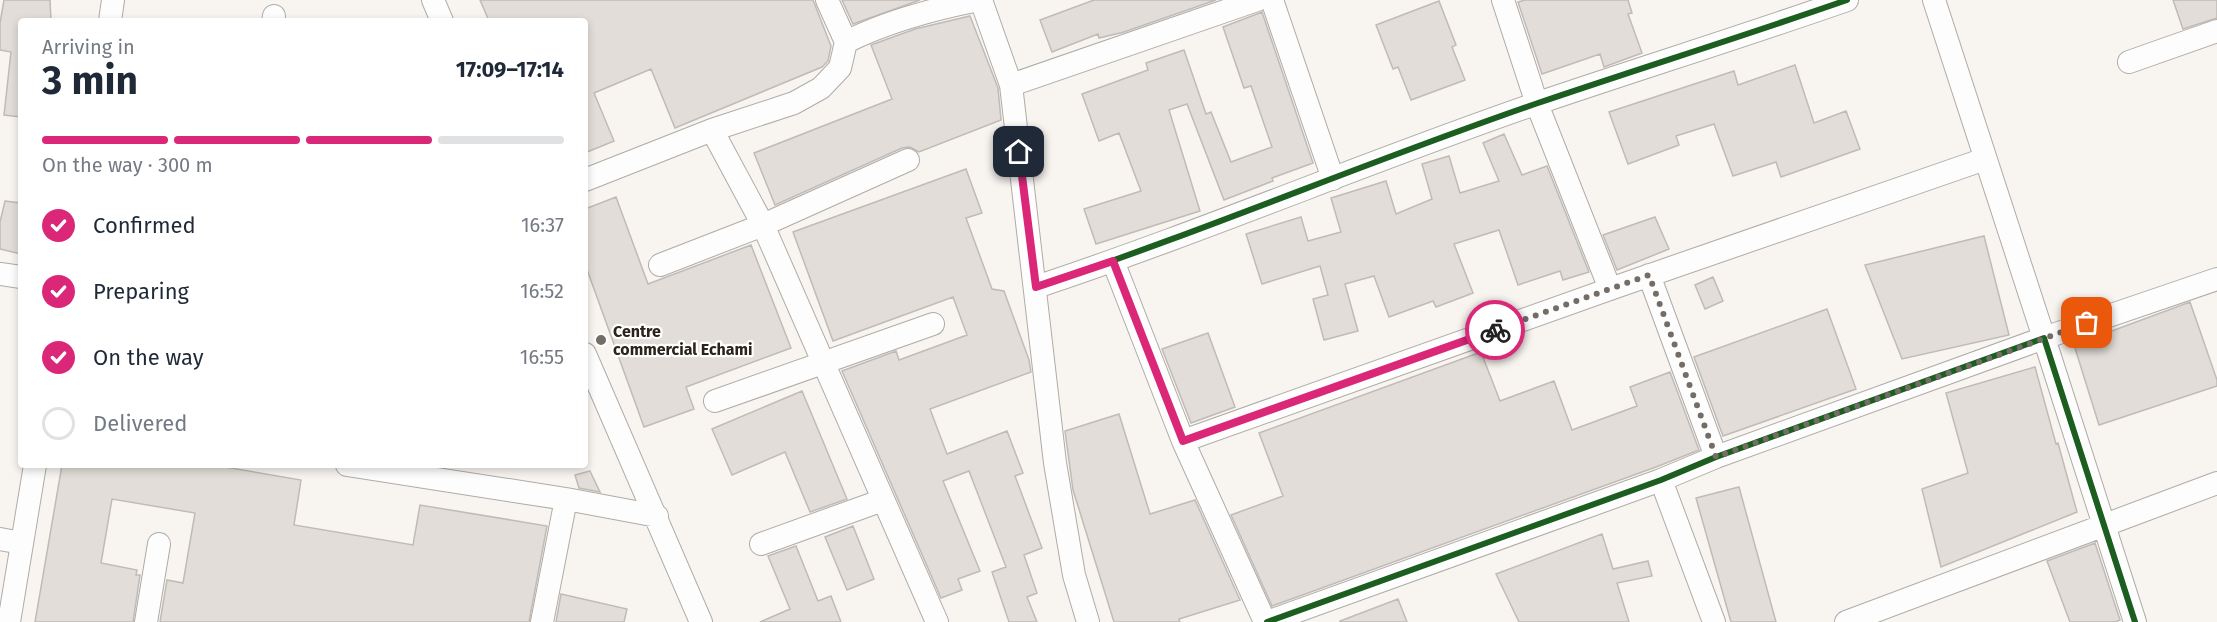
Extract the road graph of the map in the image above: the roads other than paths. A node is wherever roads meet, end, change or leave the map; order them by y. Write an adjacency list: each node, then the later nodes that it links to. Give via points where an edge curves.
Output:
1 (113, 0): 10 (street)
2 (433, 0): 11 (street)
3 (827, 0): 13 (street)
4 (980, 0): 13 (street, via 876,27); 15 (street)
5 (1257, 0): 15 (street)
6 (1272, 0): 21 (street)
7 (1503, 0): 16 (street)
8 (1847, 0): 16 (street)
9 (1934, 0): 18 (street)
10 (110, 18)
11 (440, 18)
12 (2217, 31): 14 (street)
13 (846, 42): 17 (street, via 840,68 821,88 794,103)
14 (2129, 62)
15 (1011, 85): 29 (street)
16 (1537, 104): 21 (street); 30 (street)
17 (712, 130): 20 (street); 22 (street)
18 (1985, 159): 26 (street); 32 (street)
19 (908, 160): 22 (street)
20 (588, 179)
21 (1333, 179): 23 (street)
22 (763, 225): 24 (street); 34 (street)
23 (1113, 261): 29 (street); 36 (street)
24 (660, 266)
25 (0, 274): 27 (street)
26 (1649, 275): 30 (street); 37 (street)
27 (18, 277)
28 (2217, 279): 32 (street)
29 (1036, 287): 54 (street, via 1055,463 1074,575)
30 (1610, 289): 36 (street)
31 (933, 324): 34 (street)
32 (2044, 338): 37 (street); 45 (street)
33 (588, 361): 44 (street)
34 (824, 364): 35 (street); 43 (street)
35 (715, 401)
36 (1183, 441): 55 (street)
37 (1716, 457): 40 (street)
38 (34, 468): 46 (street)
39 (380, 468): 42 (street)
40 (1661, 480): 55 (street); 56 (street)
41 (2217, 483): 45 (street)
42 (566, 500): 44 (street); 51 (street)
43 (883, 500): 48 (street); 53 (street)
44 (657, 516): 52 (street)
45 (2104, 526): 57 (street); 58 (street)
46 (11, 541): 49 (street)
47 (159, 544): 50 (street)
48 (761, 544)
49 (9, 622)
50 (146, 622)
51 (542, 622)
52 (701, 622)
53 (937, 622)
54 (1088, 622)
55 (1265, 622)
56 (1714, 622)
57 (1846, 622)
58 (2135, 622)

